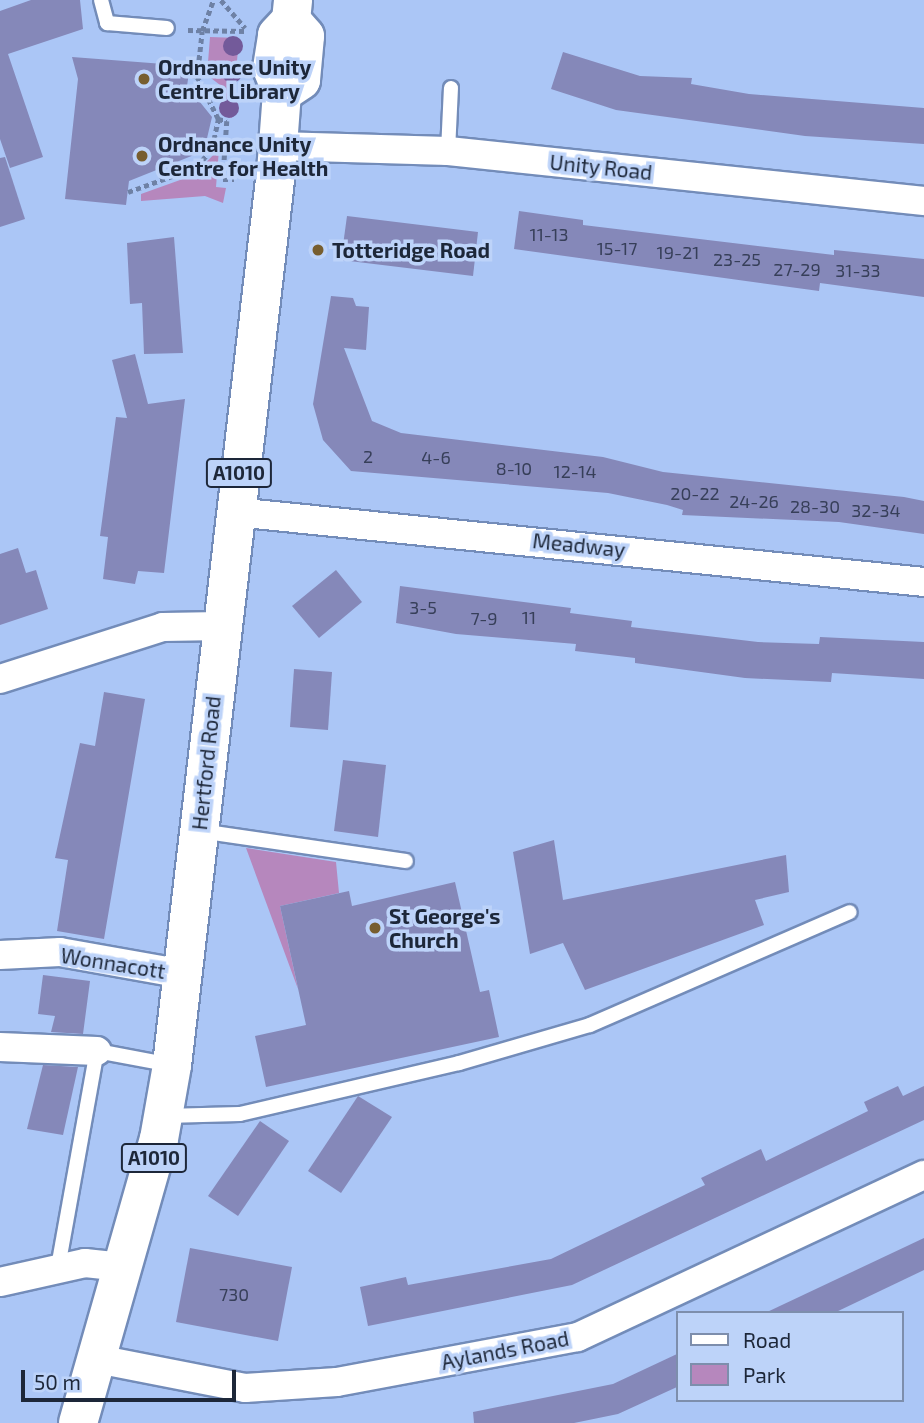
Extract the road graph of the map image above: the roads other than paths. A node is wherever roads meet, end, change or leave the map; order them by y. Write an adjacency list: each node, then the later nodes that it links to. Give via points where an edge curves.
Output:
1 (101, 0): 3 (lane, via 107,23)
2 (292, 10): 5 (main road, Hertford Road / A1010, via 277,35 272,68 282,93)
3 (167, 28)
4 (451, 88): 6 (lane)
5 (278, 146): 6 (street, Unity Road); 8 (main road, Hertford Road / A1010)
6 (448, 151): 7 (street, Unity Road)
7 (924, 201)
8 (234, 512): 9 (street, Meadway); 10 (main road, Hertford Road / A1010)
9 (924, 582)
10 (220, 626): 11 (street, via 163,627); 12 (main road, Hertford Road / A1010)
11 (0, 679)
12 (198, 831): 13 (lane); 16 (main road, Hertford Road / A1010)
13 (406, 861)
14 (850, 912): 20 (lane, via 590,1026 459,1063 240,1114)
15 (0, 955): 16 (street, Wonnacott, via 60,952)
16 (184, 974): 19 (main road, Hertford Road / A1010)
17 (0, 1047): 18 (street)
18 (97, 1051): 19 (lane); 22 (lane)
19 (172, 1065): 20 (main road, Hertford Road / A1010)
20 (164, 1116): 23 (main road, Hertford Road / A1010)
21 (924, 1175): 25 (street, Aylands Road, via 578,1337 337,1382 245,1388)
22 (58, 1267): 23 (street); 24 (street)
23 (123, 1267): 25 (main road, Hertford Road / A1010)
24 (0, 1282)
25 (97, 1360): 26 (main road, Hertford Road / A1010)
26 (78, 1423)

